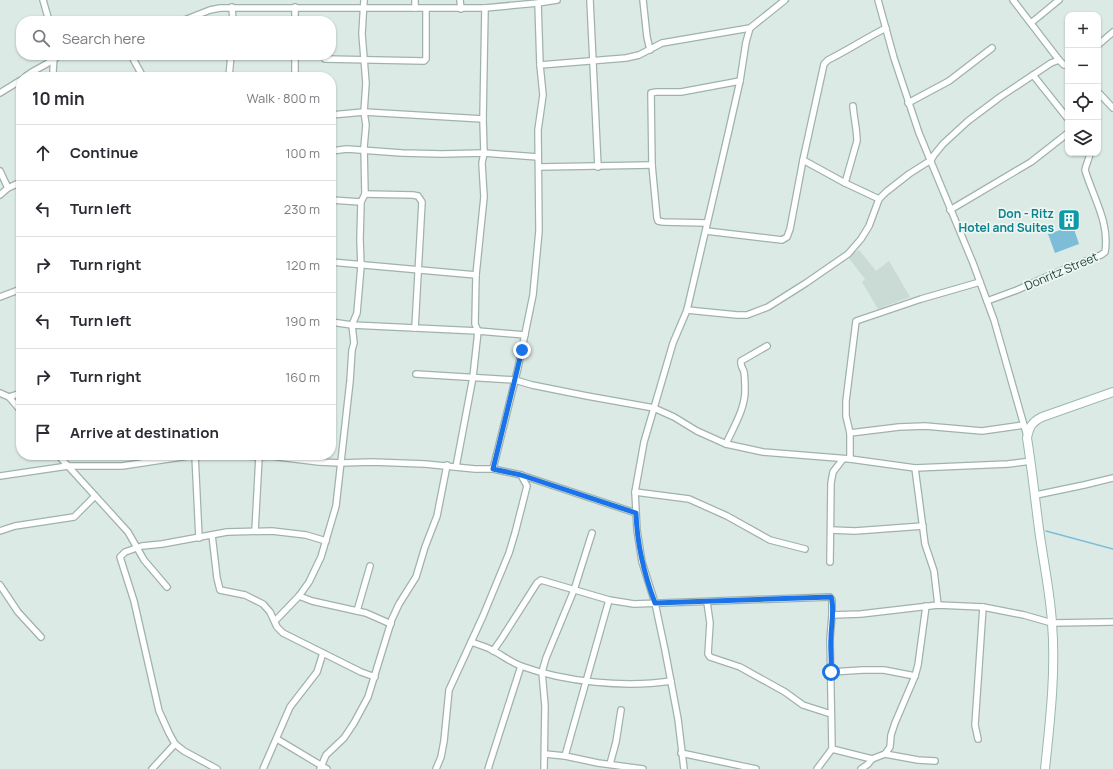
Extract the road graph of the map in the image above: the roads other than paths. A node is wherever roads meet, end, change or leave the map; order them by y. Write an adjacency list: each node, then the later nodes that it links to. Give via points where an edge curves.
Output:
1 (43, 0): 20 (street)
2 (364, 0): 15 (street)
3 (415, 0): 16 (street)
4 (460, 0): 17 (street)
5 (557, 0): 12 (street)
6 (590, 0): 38 (street)
7 (643, 0): 30 (street)
8 (785, 0): 25 (street)
9 (878, 0): 26 (street)
10 (1013, 0): 24 (street)
11 (1059, 0): 24 (street)
12 (538, 4): 18 (street); 40 (street)
13 (232, 7): 14 (street); 21 (street, via 210,10); 22 (street)
14 (295, 7): 15 (street); 23 (street)
15 (364, 8): 16 (street); 32 (street)
16 (415, 8): 19 (street)
17 (461, 8): 18 (street); 19 (street)
18 (485, 8): 58 (street)
19 (426, 9): 32 (street, via 424,61)
20 (48, 16)
21 (195, 16)
22 (233, 16)
23 (295, 16)
24 (1031, 23): 39 (street)
25 (750, 28): 30 (street, via 662,43); 48 (street)
26 (886, 28): 52 (street); 65 (street, via 824,64)
27 (1113, 32): 28 (street)
28 (1101, 42)
29 (992, 48): 52 (street, via 949,81)
30 (650, 50): 38 (street, via 626,58)
31 (336, 59): 32 (street)
32 (364, 59): 55 (street)
33 (52, 60): 42 (street)
34 (54, 60): 43 (street)
35 (134, 60): 44 (street)
36 (231, 60): 45 (street)
37 (295, 60): 46 (street)
38 (593, 60): 40 (street); 69 (street)
39 (1059, 60): 41 (street); 47 (street)
40 (540, 65): 63 (street, via 543,95 538,130)
41 (1065, 65)
42 (31, 72)
43 (53, 72)
44 (140, 72)
45 (229, 72)
46 (296, 72)
47 (1033, 75): 57 (street); 66 (street, via 968,121 943,144)
48 (740, 81): 67 (street, via 681,92 651,93); 80 (street)
49 (16, 83): 50 (street)
50 (0, 93)
51 (1101, 95): 54 (street)
52 (908, 103): 66 (street)
53 (853, 106): 71 (street, via 857,142)
54 (1113, 108)
55 (364, 112): 56 (street); 58 (street); 61 (street)
56 (336, 115)
57 (1065, 115)
58 (483, 119): 62 (street)
59 (1065, 135): 79 (street, via 1031,162)
60 (336, 150): 61 (street)
61 (364, 151): 62 (street); 74 (street)
62 (484, 153): 63 (street); 85 (street, via 484,197)
63 (538, 156): 68 (street)
64 (1090, 156): 89 (street, Donritz Street, via 1085,170 1106,230 1105,252 1040,281)
65 (803, 160): 71 (street); 81 (street, via 790,229 782,240)
66 (931, 160): 76 (street); 79 (street)
67 (652, 165): 69 (street); 80 (street, via 658,221)
68 (539, 167): 69 (street); 95 (street, via 534,289)
69 (598, 167)
70 (0, 171): 73 (street)
71 (844, 183): 76 (street)
72 (16, 184): 73 (street)
73 (8, 188): 75 (street)
74 (365, 194): 78 (street); 84 (street, via 413,195 421,199)
75 (0, 195)
76 (879, 199): 90 (street, via 869,226 848,254 768,308 747,315)
77 (336, 200): 78 (street)
78 (361, 202): 83 (street)
79 (950, 210): 86 (street)
80 (706, 223): 81 (street)
81 (706, 230): 90 (street)
82 (336, 263): 83 (street)
83 (361, 266): 84 (street); 92 (street, via 357,313)
84 (419, 270): 85 (street); 93 (street)
85 (476, 275): 94 (street)
86 (980, 282): 89 (street); 108 (street, via 856,321 846,401)
87 (16, 291): 88 (street)
88 (0, 296)
89 (987, 300): 107 (street)
90 (687, 310): 105 (street, via 673,343)
91 (336, 323): 92 (street)
92 (352, 325): 93 (street); 119 (street, via 354,343)
93 (415, 328): 94 (street)
94 (478, 331): 95 (street); 98 (street)
95 (526, 335): 99 (street)
96 (767, 346): 110 (street, via 741,361 744,372 744,399)
97 (416, 374): 98 (street)
98 (473, 377): 99 (street); 122 (street)
99 (515, 380): 105 (street); 124 (street)
100 (1113, 392): 106 (street)
101 (0, 393): 103 (street)
102 (16, 395): 103 (street)
103 (9, 397): 104 (street)
104 (16, 405)
105 (654, 408): 110 (street); 128 (street, via 644,442)
106 (1042, 417): 107 (street); 109 (street, via 1030,426)
107 (1024, 423): 108 (street, via 982,431 925,426); 109 (street)
108 (850, 433): 112 (street)
109 (1027, 438): 118 (street)
110 (726, 444): 111 (street, via 763,452)
111 (843, 459): 112 (street); 133 (street, via 833,472 831,483)
112 (850, 459): 123 (street)
113 (63, 460): 121 (street)
114 (162, 460): 121 (street, via 122,466)
115 (195, 460): 138 (street)
116 (259, 460): 135 (street)
117 (303, 460): 119 (street)
118 (1031, 461): 123 (street); 130 (street)
119 (341, 463): 120 (street); 139 (street, via 336,506)
120 (447, 465): 122 (street); 159 (street, via 438,516 416,577 399,604)
121 (68, 466): 126 (street); 129 (street)
122 (456, 467): 124 (street)
123 (915, 468): 132 (street)
124 (493, 469): 125 (street)
125 (521, 475): 131 (street); 161 (street, via 527,486 515,533 498,581)
126 (0, 476)
127 (1113, 478): 130 (street)
128 (636, 492): 131 (street); 141 (street, via 689,499 728,516 770,540)
129 (95, 496): 134 (street, via 74,517 15,526); 140 (street, via 128,532)
130 (1036, 496): 158 (street)
131 (636, 513): 150 (street, via 636,530 642,562)
132 (923, 526): 133 (street, via 855,531); 151 (street)
133 (831, 530): 142 (street)
134 (0, 531)
135 (255, 531): 137 (street); 139 (street, via 306,535)
136 (592, 533): 146 (street)
137 (212, 535): 138 (street); 156 (street, via 220,590 256,600 270,612)
138 (199, 538): 140 (street)
139 (326, 541): 147 (street, via 309,582)
140 (136, 548): 145 (street); 175 (street, via 120,557 134,601 159,711)
141 (805, 548)
142 (830, 562)
143 (370, 566): 154 (street)
144 (0, 586): 160 (street, via 18,612)
145 (167, 587)
146 (574, 590): 148 (street); 162 (street, via 539,581); 165 (street)
147 (299, 596): 154 (street); 156 (street)
148 (609, 600): 150 (street, via 634,604); 170 (street)
149 (707, 602): 150 (street); 155 (street, via 828,596 832,600); 172 (street, via 710,657 740,668 785,692 803,705)
150 (655, 603): 169 (street)
151 (938, 605): 152 (street); 153 (street)
152 (926, 606): 155 (street); 167 (street)
153 (983, 607): 158 (street); 173 (street, via 975,725)
154 (357, 611): 159 (street)
155 (832, 615): 166 (street)
156 (274, 621): 163 (street, via 283,633)
157 (1113, 622): 158 (street)
158 (1052, 623): 198 (street, via 1053,672)
159 (391, 624): 168 (street)
160 (41, 637)
161 (471, 642): 162 (street); 190 (street, via 449,690 444,741)
162 (493, 650): 164 (street, via 508,661)
163 (323, 653): 168 (street); 174 (street, via 317,672 290,706)
164 (521, 666): 165 (street); 191 (street)
165 (542, 672): 170 (street); 178 (street)
166 (831, 672): 167 (street, via 884,670); 172 (street)
167 (915, 676): 179 (street, via 895,723)
168 (375, 677): 184 (street, via 354,723 344,738 326,755)
169 (671, 681): 170 (street); 177 (street)
170 (586, 682): 180 (street)
171 (620, 710): 183 (street)
172 (832, 714): 176 (street)
173 (978, 738)
174 (277, 739): 184 (street); 188 (street)
175 (175, 744): 186 (street); 187 (street)
176 (832, 749): 181 (street); 196 (street)
177 (681, 753): 194 (street); 195 (street)
178 (545, 754): 180 (street); 192 (street)
179 (886, 754): 181 (street); 182 (street)
180 (565, 756): 183 (street)
181 (872, 758): 197 (street)
182 (935, 761)
183 (610, 764): 185 (street)
184 (320, 767): 189 (street)
185 (628, 768): 193 (street)
186 (152, 769)
187 (217, 769)
188 (263, 769)
189 (327, 769)
190 (436, 769)
191 (488, 769)
192 (544, 769)
193 (642, 769)
194 (684, 769)
195 (756, 769)
196 (817, 769)
197 (861, 769)
198 (1045, 769)

